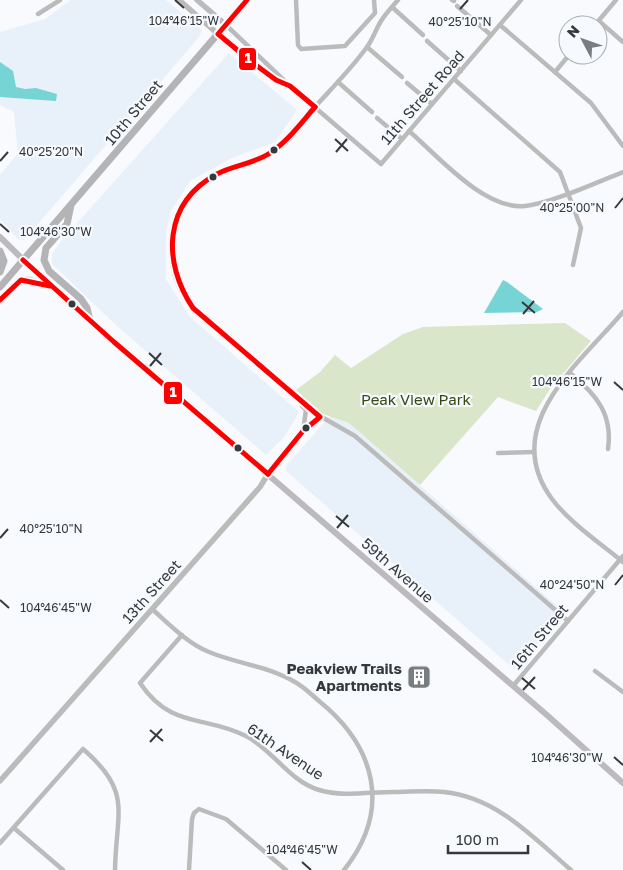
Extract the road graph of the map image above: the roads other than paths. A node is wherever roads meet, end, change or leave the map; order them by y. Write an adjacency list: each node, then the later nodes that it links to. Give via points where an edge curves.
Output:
1 (60, 0): 13 (street)
2 (179, 0): 19 (street)
3 (197, 0): 16 (street)
4 (247, 0): 16 (main road, 10th Street)
5 (296, 0): 12 (street, via 298,45 301,49 345,46)
6 (374, 0): 12 (street)
7 (398, 0): 11 (street)
8 (521, 0): 17 (street, 11th Street Road)
9 (616, 0): 14 (street)
10 (458, 6): 21 (street)
11 (392, 7): 15 (street); 20 (street)
12 (375, 13): 15 (street)
13 (38, 14)
14 (604, 15)
15 (382, 20): 24 (street)
16 (226, 25): 19 (main road, 10th Street); 32 (street)
17 (500, 25): 21 (street, 11th Street Road); 27 (street)
18 (608, 31): 23 (street)
19 (218, 34): 32 (street, via 276,80); 42 (main road, 10th Street)
20 (423, 35)
21 (491, 35): 26 (street, 11th Street Road)
22 (427, 41): 26 (street)
23 (623, 42)
24 (367, 46): 28 (street); 30 (street)
25 (561, 65): 27 (street)
26 (461, 70): 29 (street, 11th Street Road)
27 (555, 72): 39 (street, via 591,103)
28 (402, 76)
29 (454, 79): 33 (street, 11th Street Road); 41 (street, via 553,164)
30 (338, 82): 34 (street); 35 (street)
31 (406, 83): 33 (street)
32 (290, 86): 34 (street)
33 (432, 104): 37 (street, 11th Street Road)
34 (315, 107): 38 (street, 11th Street Road, via 381,164); 54 (street, via 285,141 268,154 217,173 186,200 175,224 170,255 174,276 184,297 197,313)
35 (372, 112)
36 (376, 118): 38 (street)
37 (409, 131): 38 (street, 11th Street Road); 41 (street, via 479,192 505,204 534,204)
38 (402, 140)
39 (623, 146)
40 (623, 172): 41 (street)
41 (569, 192): 46 (street, via 581,228)
42 (71, 205): 45 (main road, 10th Street); 52 (main road, via 67,224 46,248 44,260 49,271 81,300)
43 (0, 237): 45 (main road, 59th Avenue)
44 (0, 251): 47 (main road, via 4,261)
45 (23, 260): 48 (main road, 59th Avenue); 49 (main road, 10th Street)
46 (573, 265)
47 (0, 272)
48 (50, 286): 50 (main road, via 21,280); 52 (main road, 59th Avenue)
49 (0, 287)
50 (0, 300)
51 (622, 314): 53 (street)
52 (90, 321): 60 (main road, 59th Avenue)
53 (570, 373): 57 (street, via 591,391 605,412 610,437); 58 (street, via 541,412 536,426)
54 (290, 392): 55 (street); 56 (street, via 306,410)
55 (320, 417): 56 (street, 13th Street); 63 (street, via 355,436)
56 (303, 431): 60 (street, 13th Street)
57 (608, 450)
58 (534, 452): 59 (street); 61 (street, via 540,476 552,498)
59 (498, 453)
60 (268, 474): 62 (street, 13th Street); 66 (main road, 59th Avenue)
61 (622, 559): 63 (street, 16th Street)
62 (152, 609): 64 (street); 68 (street, 13th Street)
63 (568, 621): 66 (street, 16th Street)
64 (182, 635): 70 (street, via 207,652 279,673 328,708 357,740 370,772); 70 (street, 61th Avenue, via 140,683 171,714 246,736 310,787 331,793)
65 (595, 672): 67 (street)
66 (513, 686): 69 (main road, 59th Avenue)
67 (623, 692)
68 (0, 781)
69 (623, 783)
70 (372, 792): 77 (street, via 368,828); 78 (street, 61th Avenue, via 442,791 483,802 511,820)
71 (14, 828): 72 (street); 73 (street); 74 (street, via 83,748 107,772 119,797)
72 (0, 843)
73 (63, 870)
74 (115, 870)
75 (189, 870): 76 (street, via 192,819 199,809 226,819)
76 (286, 870)
77 (344, 870)
78 (571, 870)

